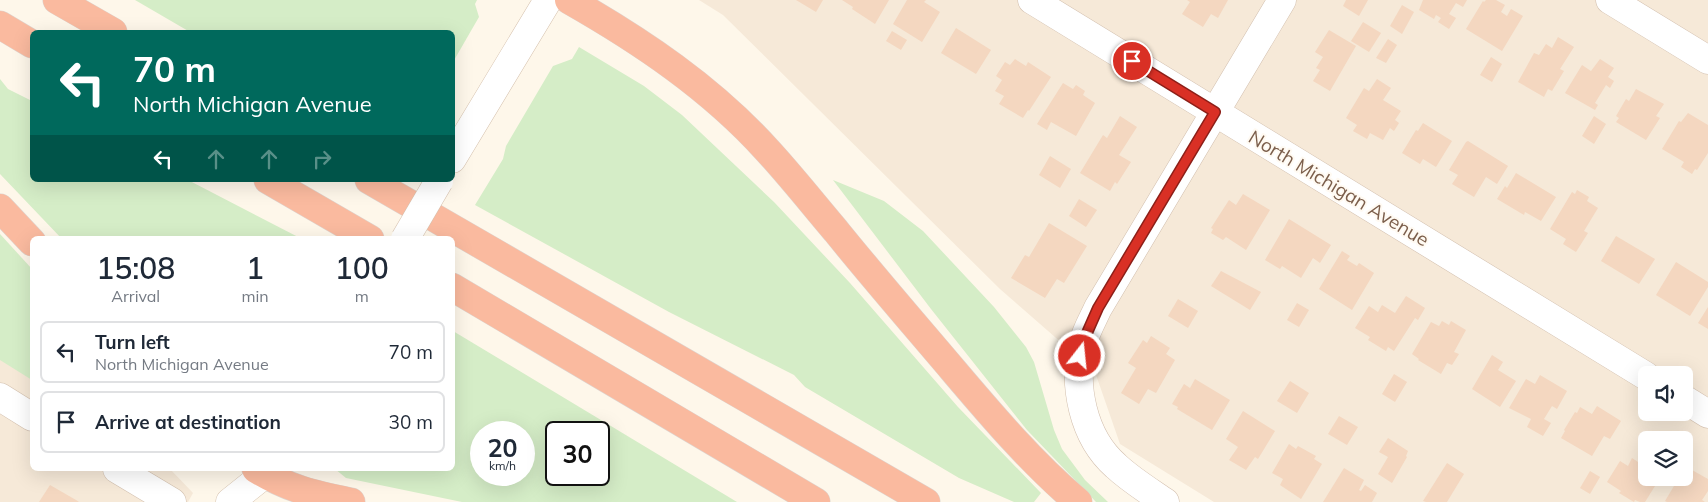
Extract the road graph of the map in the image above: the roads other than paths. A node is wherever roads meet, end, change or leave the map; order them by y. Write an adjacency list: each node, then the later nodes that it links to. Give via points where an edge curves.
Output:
1 (57, 0): 8 (highway)
2 (548, 0): 12 (street)
3 (569, 0): 34 (highway, via 687,76 724,107 761,144 977,398)
4 (1032, 0): 11 (street, North Michigan Avenue)
5 (1282, 0): 11 (street)
6 (1610, 0): 10 (street)
7 (0, 25): 9 (highway)
8 (110, 30)
9 (30, 43)
10 (1708, 60)
11 (1215, 112): 21 (street, North Michigan Avenue); 35 (street, via 1098,308 1083,342 1078,370 1086,422 1097,445 1115,466)
12 (459, 148)
13 (271, 182): 17 (highway)
14 (372, 182): 33 (highway)
15 (439, 182): 18 (street, bridge)
16 (0, 208): 19 (highway)
17 (365, 236)
18 (407, 236)
19 (30, 240)
20 (455, 289): 32 (highway)
21 (1638, 371)
22 (0, 397): 25 (street)
23 (1693, 405): 24 (street)
24 (1708, 414)
25 (30, 416)
26 (120, 471): 28 (street)
27 (263, 471): 29 (street); 30 (street); 31 (highway, via 306,492)
28 (172, 502)
29 (230, 502)
30 (262, 502)
31 (351, 502)
32 (816, 502)
33 (926, 502)
34 (1078, 502)
35 (1165, 502)

